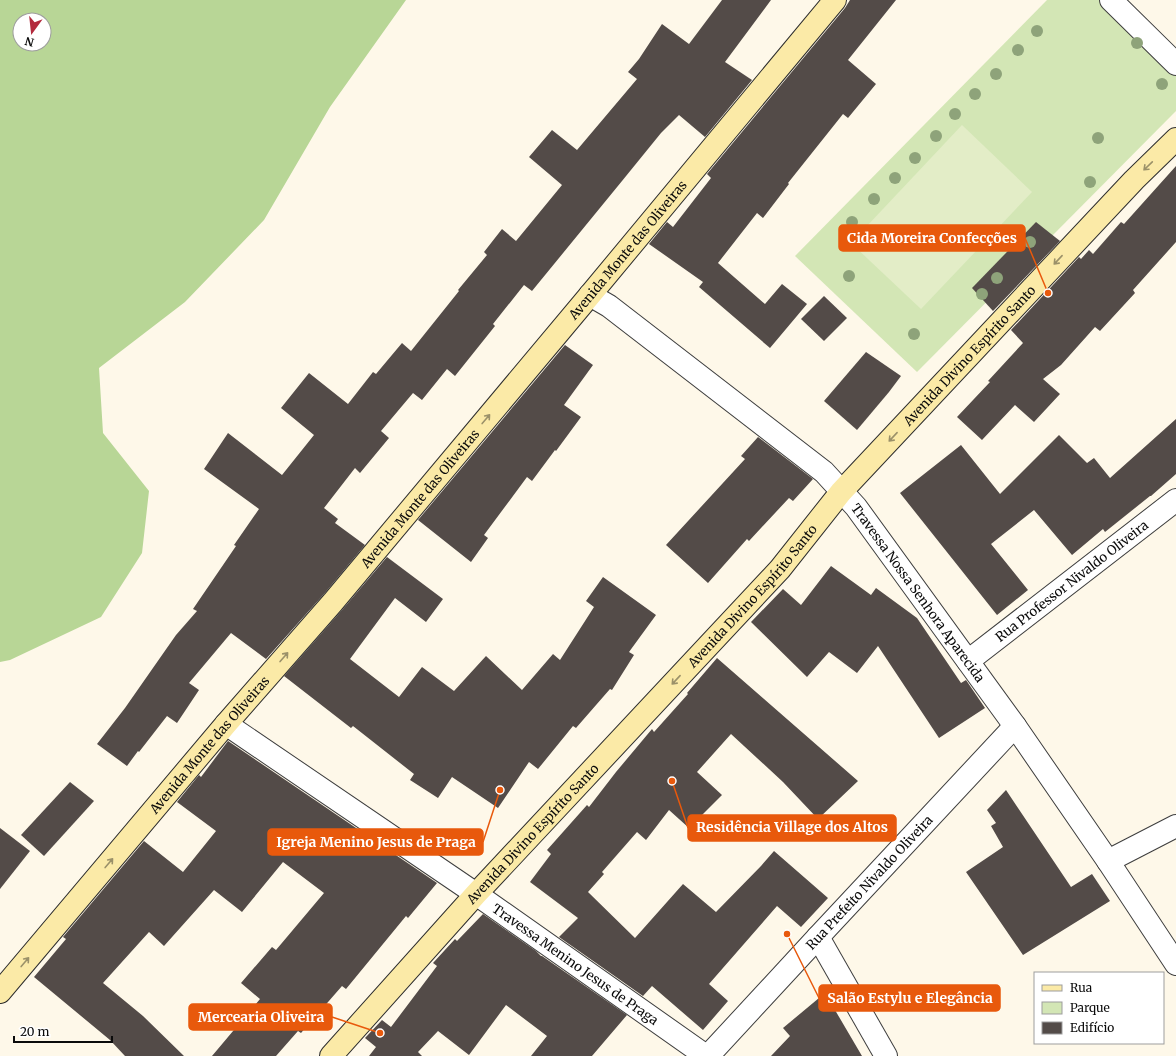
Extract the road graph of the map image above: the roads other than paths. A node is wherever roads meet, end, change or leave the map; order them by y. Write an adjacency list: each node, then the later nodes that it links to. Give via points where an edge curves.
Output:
1 (835, 0): 5 (main road, Avenida Monte das Oliveiras)
2 (1111, 0): 3 (street)
3 (1176, 64)
4 (1176, 139): 6 (main road, Avenida Divino Espírito Santo, one-way to 6, via 1134,180)
5 (590, 295): 6 (street, Travessa Nossa Senhora Aparecida, via 609,306 824,472); 9 (main road, Avenida Monte das Oliveiras, one-way to 5, via 333,602)
6 (841, 492): 8 (street, Travessa Nossa Senhora Aparecida, via 856,508); 13 (main road, Avenida Divino Espírito Santo, one-way to 13, via 780,569)
7 (1176, 500): 8 (street, Rua Professor Nivaldo Oliveira)
8 (968, 661): 10 (street, Travessa Nossa Senhora Aparecida)
9 (226, 724): 13 (street, Travessa Menino Jesus de Praga); 16 (main road, Avenida Monte das Oliveiras, one-way to 9)
10 (1015, 726): 12 (street, Travessa Nossa Senhora Aparecida); 14 (street, Rua Prefeito Nivaldo Oliveira)
11 (1176, 826): 12 (street)
12 (1108, 861): 15 (street, Travessa Nossa Senhora Aparecida)
13 (476, 894): 17 (main road, Avenida Divino Espírito Santo); 18 (street, Travessa Menino Jesus de Praga)
14 (818, 937): 18 (street, Rua Prefeito Nivaldo Oliveira); 19 (street)
15 (1175, 962)
16 (0, 992)
17 (331, 1056)
18 (707, 1056)
19 (886, 1056)

